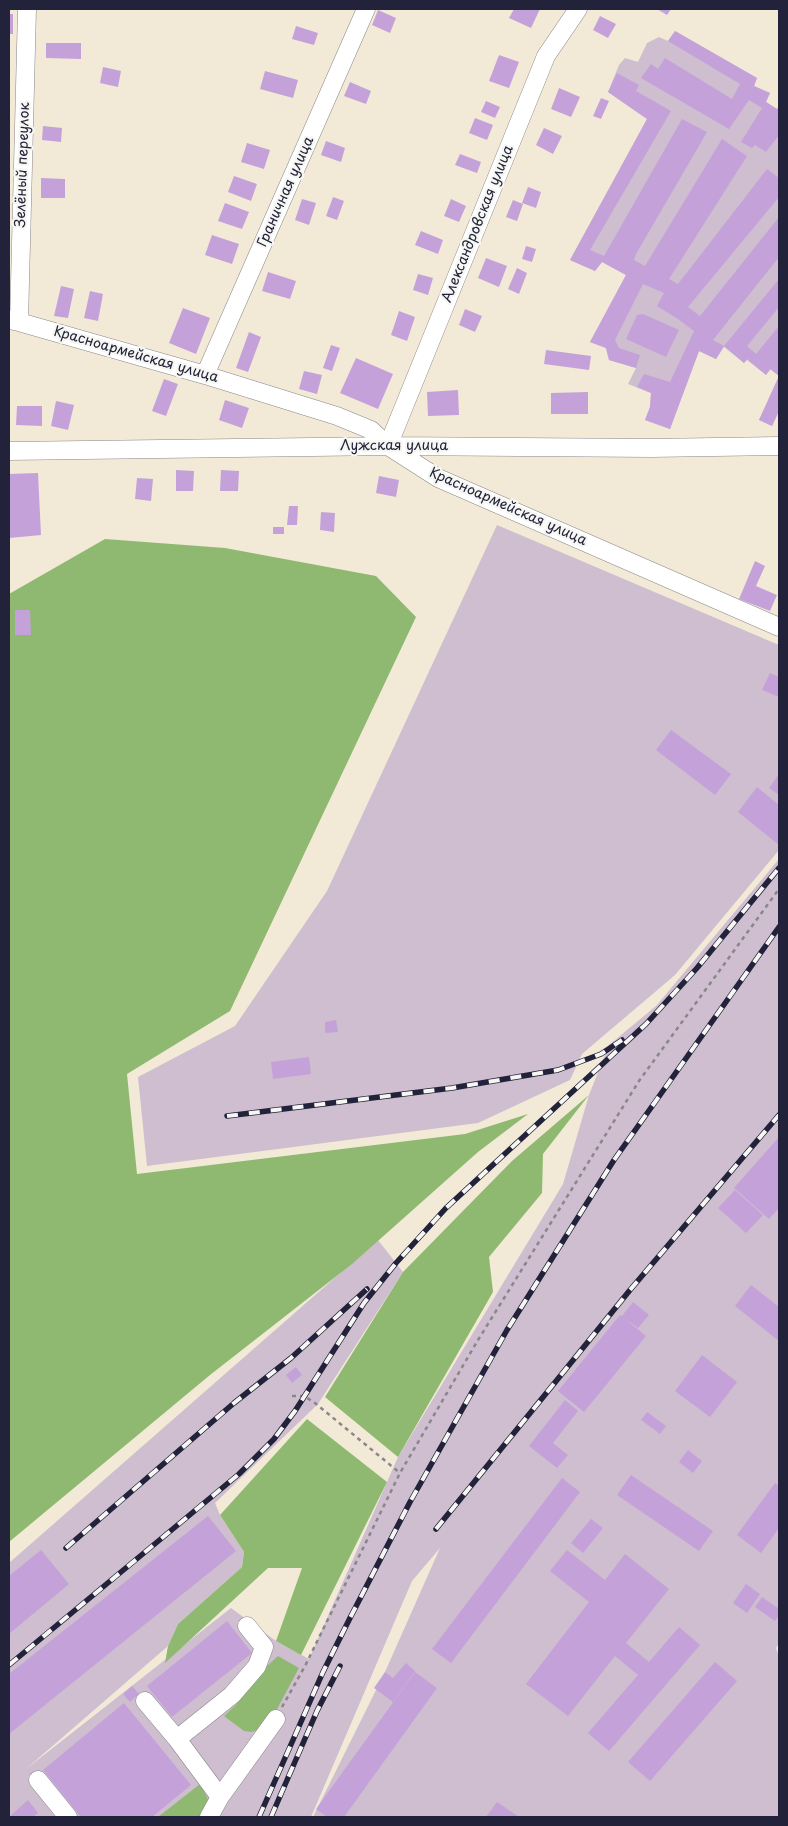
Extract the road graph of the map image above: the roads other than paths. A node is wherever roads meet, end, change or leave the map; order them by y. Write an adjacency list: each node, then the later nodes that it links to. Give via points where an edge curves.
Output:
1 (27, 9): 4 (street, Зелёный переулок)
2 (366, 9): 5 (street, Граничная улица)
3 (578, 9): 6 (street, Александровская улица, via 546,56)
4 (14, 321): 5 (street, Красноармейская улица)
5 (205, 375): 6 (street, Красноармейская улица, via 337,416 371,430)
6 (388, 446): 7 (street, Лужская улица); 8 (street, Лужская улица); 9 (street, Красноармейская улица, via 438,478)
7 (779, 446)
8 (9, 450)
9 (779, 627)
10 (247, 1626): 13 (street, via 264,1647 257,1666 232,1695)
11 (145, 1701): 13 (street)
12 (276, 1718): 15 (street)
13 (178, 1739): 15 (street)
14 (38, 1780): 16 (street)
15 (220, 1798): 17 (street)
16 (68, 1817)
17 (209, 1817)

